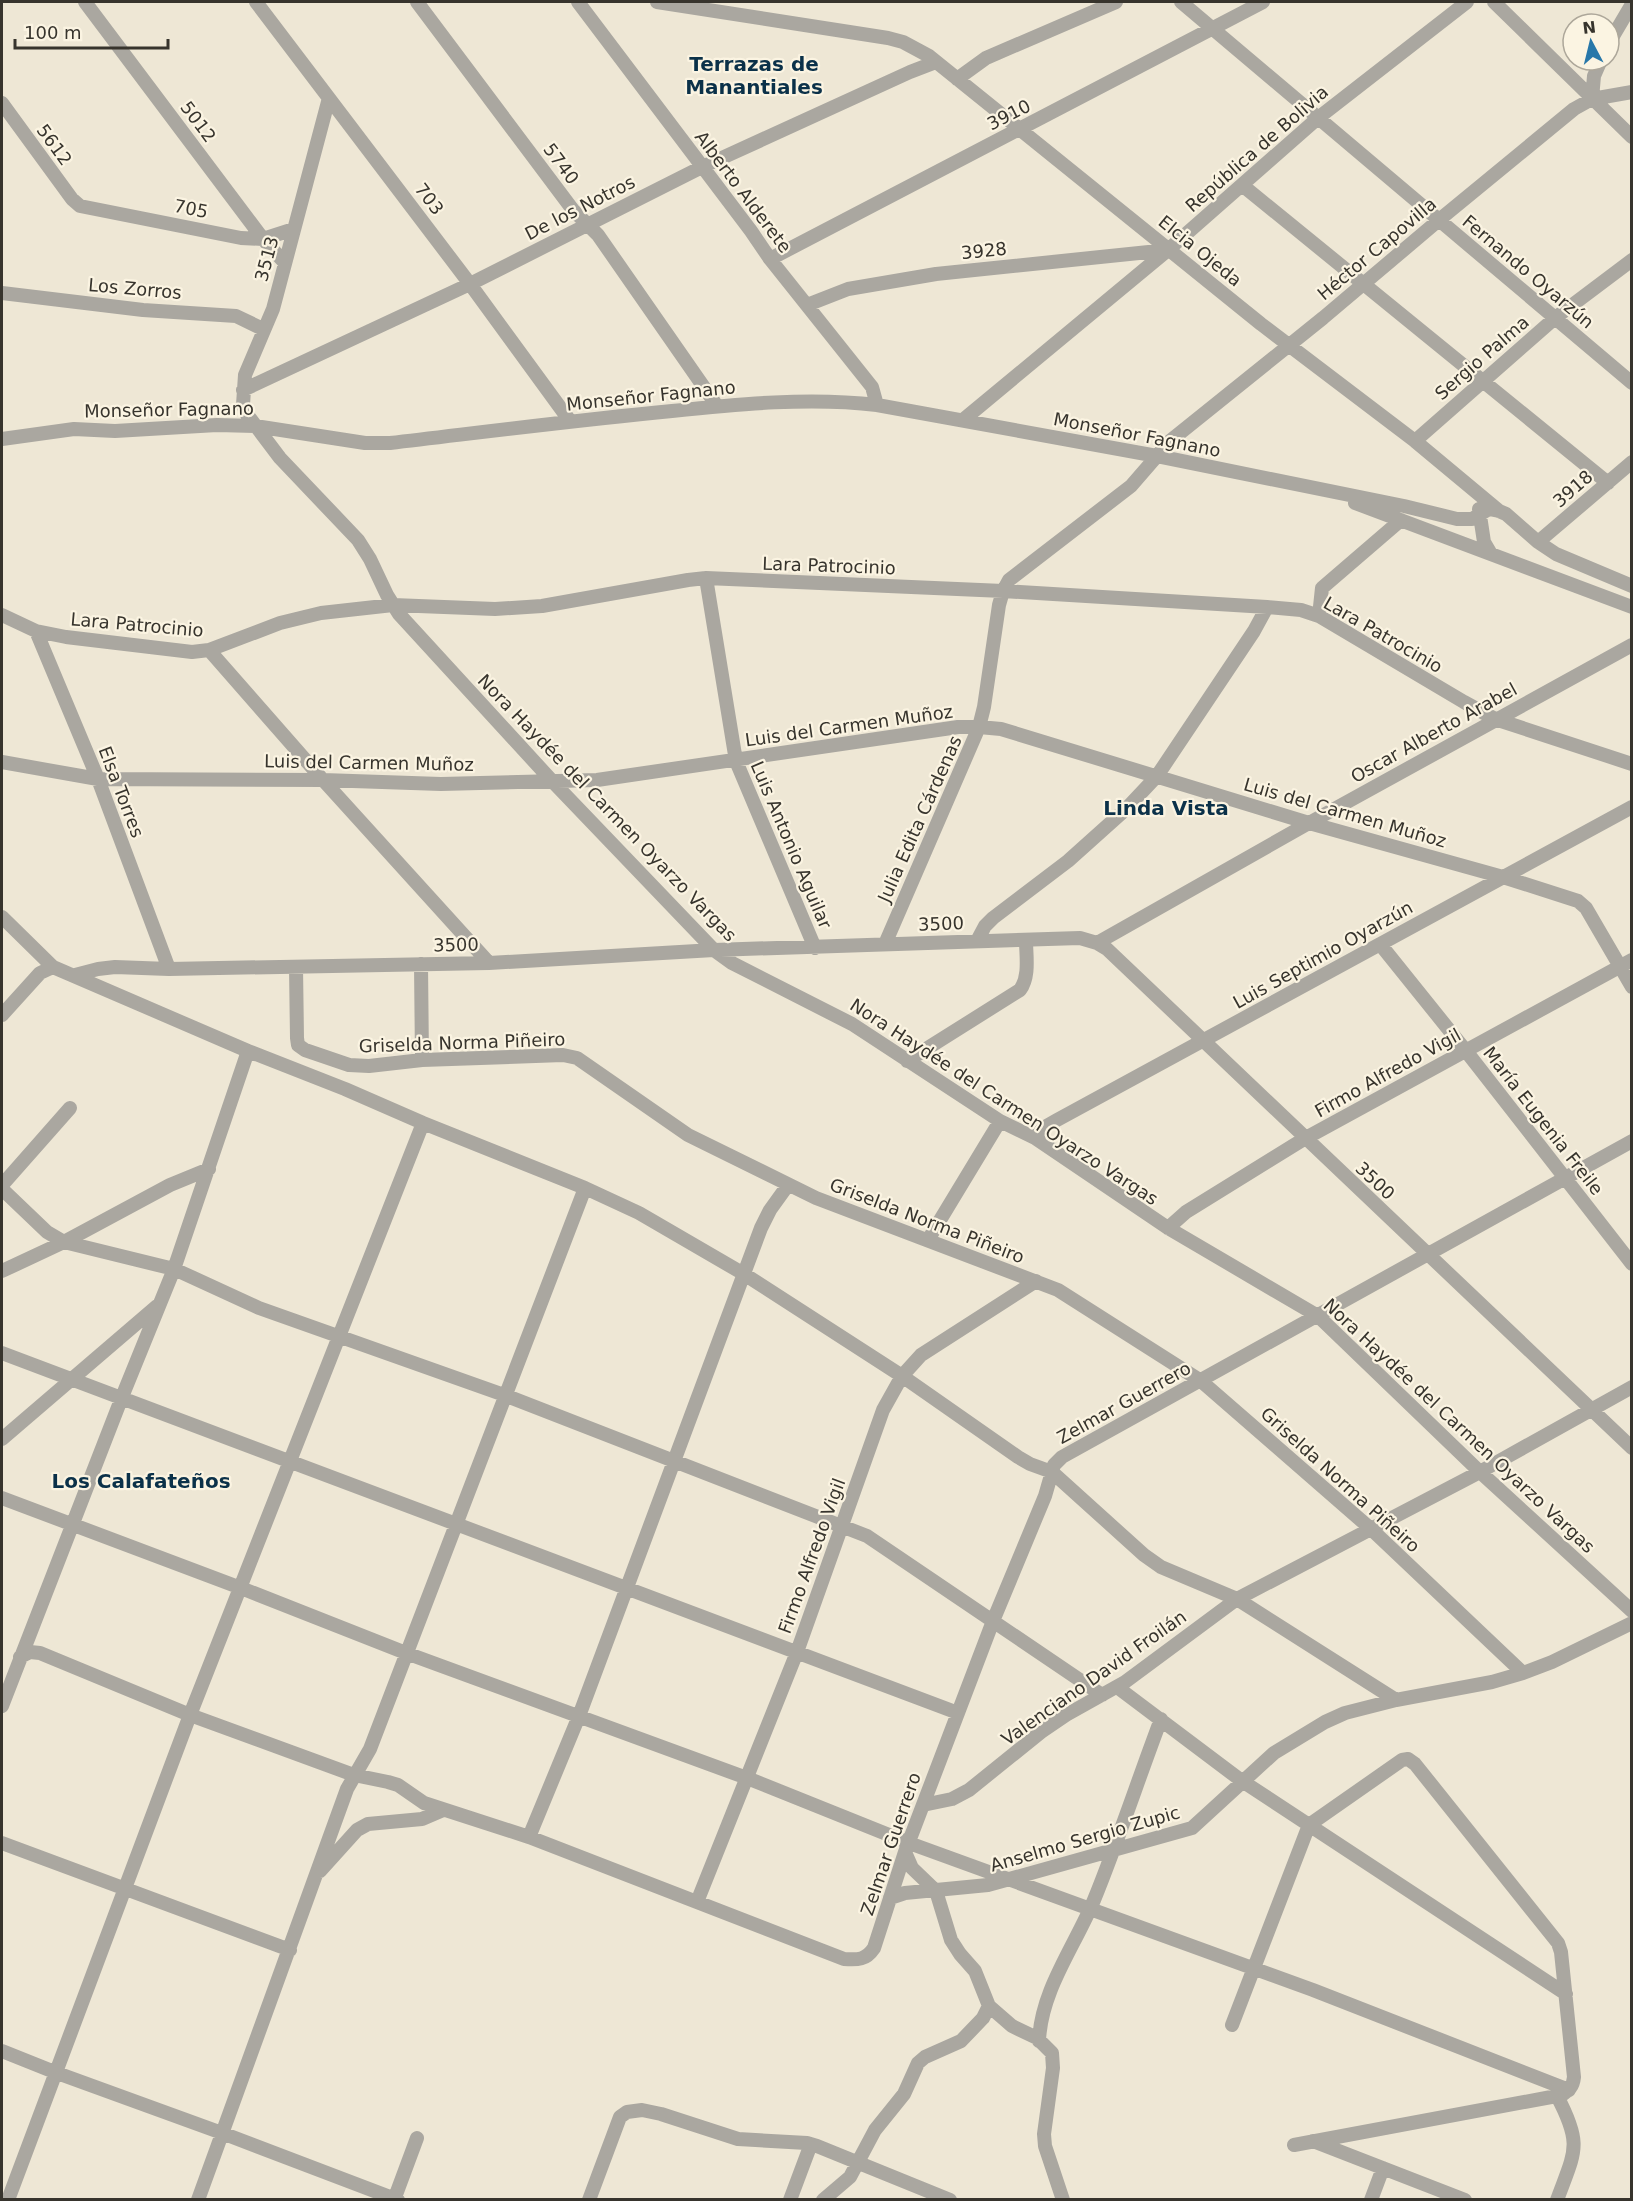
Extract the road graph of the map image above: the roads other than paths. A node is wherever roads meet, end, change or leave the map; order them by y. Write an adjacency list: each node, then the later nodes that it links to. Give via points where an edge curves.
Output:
1 (85, 2): 32 (street, 5012)
2 (256, 2): 20 (street, 703)
3 (417, 2): 30 (street, 5740)
4 (578, 2): 26 (street, Alberto Alderete)
5 (657, 2): 13 (street)
6 (753, 2): 13 (street)
7 (1116, 2): 18 (street, via 986,58)
8 (1181, 2): 15 (street, Fernando Oyarzún)
9 (1263, 2): 15 (street, 3910)
10 (1467, 2): 23 (street, República de Bolivia)
11 (1494, 2): 21 (street)
12 (1632, 4): 14 (street)
13 (749, 16): 16 (street, Elcia Ojeda, via 903,42)
14 (1621, 23)
15 (1213, 29): 23 (street, Fernando Oyarzún); 24 (street, 3910)
16 (936, 62): 18 (street, Elcia Ojeda); 26 (street, De los Notros)
17 (1596, 72): 21 (street)
18 (957, 79): 24 (street, Elcia Ojeda)
19 (1632, 92): 21 (street, Héctor Capovilla)
20 (328, 98): 31 (street, 3513); 37 (street, 703)
21 (1592, 99): 25 (street); 29 (street, Héctor Capovilla, via 1574,109)
22 (2, 103): 28 (street, 5612)
23 (1317, 118): 27 (street, República de Bolivia); 29 (street, Fernando Oyarzún)
24 (1020, 130): 33 (street, Elcia Ojeda); 34 (street, 3910)
25 (1632, 137)
26 (702, 168): 30 (street, De los Notros); 34 (street, Alberto Alderete)
27 (1242, 185): 33 (street, República de Bolivia); 38 (street)
28 (80, 206): 32 (street, 705)
29 (1439, 220): 38 (street, Héctor Capovilla); 41 (street, Fernando Oyarzún)
30 (587, 224): 37 (street, De los Notros); 48 (street, 5740)
31 (294, 229): 32 (street, 705); 36 (street, 3513)
32 (263, 239): 36 (street, 5012)
33 (1169, 249): 40 (street, 3928, via 924,276 848,290); 43 (street, Elcia Ojeda); 49 (street, República de Bolivia)
34 (771, 259): 40 (street, Alberto Alderete)
35 (1632, 260): 41 (street, Sergio Palma)
36 (285, 263): 42 (street, 3513, via 273,309)
37 (470, 284): 46 (street, De los Notros); 50 (street, 703)
38 (1363, 284): 43 (street, Héctor Capovilla); 44 (street)
39 (2, 293): 42 (street, Los Zorros, via 143,310 228,314)
40 (807, 305): 47 (street, Alberto Alderete, via 872,387)
41 (1555, 318): 44 (street, Sergio Palma); 45 (street, Fernando Oyarzún)
42 (263, 329): 46 (street, 3513)
43 (1288, 345): 53 (street, Elcia Ojeda); 54 (street, Héctor Capovilla, via 1170,441)
44 (1483, 381): 53 (street, Sergio Palma); 56 (street)
45 (1632, 383)
46 (243, 390): 51 (street, 3513, via 243,405)
47 (877, 405): 48 (street, Monseñor Fagnano, via 819,400); 49 (street, Monseñor Fagnano)
48 (717, 406): 50 (street, Monseñor Fagnano)
49 (963, 420): 54 (street, Monseñor Fagnano)
50 (570, 421): 51 (street, Monseñor Fagnano, via 390,443)
51 (255, 426): 52 (street, Monseñor Fagnano, via 74,429); 67 (street, Nora Haydée del Carmen Oyarzo Vargas, via 358,540)
52 (2, 439)
53 (1415, 441): 58 (street, Elcia Ojeda)
54 (1157, 456): 57 (street, Monseñor Fagnano); 66 (street, via 1131,486 1009,580)
55 (1632, 462): 56 (street, 3918)
56 (1608, 483): 62 (street, 3918)
57 (1299, 485): 60 (street, Monseñor Fagnano, via 1457,519); 61 (street, Monseñor Fagnano)
58 (1474, 489): 59 (street, Elcia Ojeda); 60 (street)
59 (1499, 511): 60 (street, Monseñor Fagnano, via 1489,509); 62 (street)
60 (1479, 516): 63 (street, via 1484,542)
61 (1401, 520): 63 (street, Monseñor Fagnano); 71 (street, via 1322,588)
62 (1538, 542): 65 (street, via 1576,564)
63 (1491, 554): 68 (street, Monseñor Fagnano)
64 (706, 579): 66 (street, Lara Patrocinio); 67 (street, Lara Patrocinio, via 542,606 495,609); 77 (street, Luis Antonio Aguilar)
65 (1632, 586)
66 (1003, 591): 69 (street, Lara Patrocinio); 76 (street, Julia Edita Cárdenas)
67 (393, 605): 74 (street, Lara Patrocinio, via 302,616); 83 (street, Nora Haydée del Carmen Oyarzo Vargas)
68 (1632, 606)
69 (1267, 607): 71 (street, Lara Patrocinio); 80 (street)
70 (2, 615): 72 (street, Lara Patrocinio)
71 (1319, 616): 75 (street, Lara Patrocinio)
72 (36, 631): 74 (street, Lara Patrocinio, via 192,652); 81 (street, Elsa Torres)
73 (1632, 645): 75 (street, Oscar Alberto Arabel)
74 (209, 650): 82 (street)
75 (1496, 719): 79 (street, Lara Patrocinio); 85 (street, Oscar Alberto Arabel)
76 (979, 727): 77 (street, Luis del Carmen Muñoz); 80 (street, Luis del Carmen Muñoz, via 1001,729); 91 (street, Julia Edita Cárdenas)
77 (736, 761): 83 (street, Luis del Carmen Muñoz); 93 (street, Luis Antonio Aguilar)
78 (2, 762): 81 (street, Luis del Carmen Muñoz)
79 (1632, 764)
80 (1157, 776): 85 (street, Luis del Carmen Muñoz); 89 (street, via 1068,861 993,918)
81 (98, 779): 82 (street, Luis del Carmen Muñoz); 100 (street, Elsa Torres)
82 (323, 780): 83 (street, Luis del Carmen Muñoz); 95 (street)
83 (554, 782): 94 (street, Nora Haydée del Carmen Oyarzo Vargas)
84 (1632, 807): 86 (street, Luis Septimio Oyarzún)
85 (1309, 822): 86 (street, Luis del Carmen Muñoz); 90 (street, Oscar Alberto Arabel)
86 (1503, 877): 92 (street, Luis Septimio Oyarzún); 96 (street, Luis del Carmen Muñoz, via 1578,902)
87 (2, 917): 98 (street)
88 (1026, 939): 89 (street, 3500); 90 (street, 3500, via 1080,938); 108 (street, via 1027,972 1020,990)
89 (977, 941): 91 (street, 3500)
90 (1097, 943): 104 (street, 3500)
91 (885, 944): 93 (street, 3500)
92 (1380, 944): 104 (street, Luis Septimio Oyarzún); 106 (street, María Eugenia Freile)
93 (815, 948): 94 (street, 3500)
94 (714, 950): 95 (street, 3500); 108 (street, Nora Haydée del Carmen Oyarzo Vargas, via 852,1024)
95 (489, 963): 97 (street, 3500)
96 (1626, 963): 102 (street, Luis del Carmen Muñoz); 106 (street, Firmo Alfredo Vigil)
97 (421, 964): 99 (street, 3500); 107 (street)
98 (53, 967): 101 (street); 103 (street, via 40,974)
99 (296, 967): 100 (street, 3500); 109 (street, Griselda Norma Piñeiro, via 298,1045)
100 (169, 969): 101 (street, 3500, via 115,967)
101 (75, 975): 105 (street)
102 (1632, 987)
103 (2, 1015)
104 (1202, 1041): 114 (street, Luis Septimio Oyarzún, via 1043,1128); 115 (street, 3500)
105 (248, 1051): 110 (street); 117 (street)
106 (1466, 1051): 115 (street, Firmo Alfredo Vigil); 118 (street, María Eugenia Freile)
107 (422, 1060): 109 (street, Griselda Norma Piñeiro); 119 (street, Griselda Norma Piñeiro, via 563,1055 577,1058 688,1135)
108 (907, 1061): 112 (street, Nora Haydée del Carmen Oyarzo Vargas)
109 (355, 1065): 110 (street)
110 (345, 1089): 113 (street)
111 (70, 1108): 120 (street)
112 (999, 1121): 114 (street, Nora Haydée del Carmen Oyarzo Vargas); 123 (street)
113 (423, 1123): 121 (street); 133 (street)
114 (1035, 1138): 122 (street, Nora Haydée del Carmen Oyarzo Vargas)
115 (1304, 1139): 122 (street, Firmo Alfredo Vigil, via 1186,1212); 125 (street, 3500)
116 (1632, 1141): 118 (street, Zelmar Guerrero)
117 (209, 1169): 124 (street, via 170,1185); 127 (street)
118 (1564, 1178): 125 (street, Zelmar Guerrero); 126 (street, María Eugenia Freile)
119 (788, 1185): 123 (street, Griselda Norma Piñeiro); 129 (street, via 770,1209)
120 (2, 1187): 124 (street, via 47,1232)
121 (585, 1188): 129 (street, via 639,1213); 139 (street)
122 (1168, 1228): 132 (street, Nora Haydée del Carmen Oyarzo Vargas)
123 (928, 1240): 130 (street, Griselda Norma Piñeiro)
124 (64, 1242): 127 (street); 128 (street)
125 (1427, 1255): 132 (street, Zelmar Guerrero); 141 (street, 3500)
126 (1631, 1264)
127 (174, 1269): 131 (street); 133 (street, via 259,1308)
128 (2, 1271)
129 (744, 1274): 135 (street); 144 (street)
130 (1036, 1281): 135 (street, Firmo Alfredo Vigil, via 921,1355); 137 (street, Griselda Norma Piñeiro, via 1058,1290)
131 (159, 1305): 136 (street); 140 (street)
132 (1318, 1316): 137 (street, Zelmar Guerrero); 146 (street, Nora Haydée del Carmen Oyarzo Vargas)
133 (339, 1335): 139 (street); 145 (street)
134 (2, 1353): 136 (street)
135 (902, 1376): 147 (street, via 1018,1457); 151 (street, Firmo Alfredo Vigil, via 883,1410)
136 (73, 1379): 140 (street); 142 (street)
137 (1201, 1381): 147 (street, Zelmar Guerrero, via 1062,1457); 152 (street, Griselda Norma Piñeiro)
138 (1632, 1387): 141 (street, Valenciano David Froilán)
139 (507, 1396): 144 (street); 149 (street)
140 (122, 1397): 145 (street); 150 (street)
141 (1591, 1409): 143 (street, 3500); 146 (street, Valenciano David Froilán)
142 (2, 1439)
143 (1632, 1448)
144 (674, 1460): 151 (street); 153 (street)
145 (289, 1462): 149 (street); 154 (street)
146 (1479, 1471): 152 (street, Valenciano David Froilán); 156 (street, Nora Haydée del Carmen Oyarzo Vargas)
147 (1052, 1472): 155 (street, via 1161,1567); 157 (street, Zelmar Guerrero)
148 (2, 1498): 150 (street)
149 (458, 1524): 153 (street); 160 (street)
150 (72, 1525): 154 (street); 161 (street)
151 (843, 1526): 157 (street, via 867,1536); 159 (street, Firmo Alfredo Vigil)
152 (1371, 1529): 155 (street, Valenciano David Froilán); 162 (street, Griselda Norma Piñeiro)
153 (626, 1587): 159 (street); 169 (street)
154 (241, 1588): 160 (street); 168 (street)
155 (1237, 1599): 163 (street, Valenciano David Froilán); 165 (street)
156 (1632, 1611)
157 (993, 1621): 164 (street); 167 (street, Zelmar Guerrero)
158 (1632, 1623): 162 (street, Anselmo Sergio Zupic)
159 (797, 1652): 167 (street); 172 (street, Firmo Alfredo Vigil)
160 (406, 1653): 169 (street); 171 (street, via 370,1749)
161 (20, 1657): 166 (street); 168 (street, via 40,1653)
162 (1523, 1673): 165 (street, Anselmo Sergio Zupic)
163 (1118, 1687): 164 (street, Valenciano David Froilán); 170 (street)
164 (1102, 1695): 174 (street, Valenciano David Froilán, via 1041,1732 969,1790 952,1799)
165 (1396, 1700): 173 (street, Anselmo Sergio Zupic, via 1325,1722 1274,1753)
166 (2, 1706)
167 (958, 1713): 174 (street, Zelmar Guerrero)
168 (190, 1715): 171 (street); 183 (street)
169 (579, 1716): 172 (street); 177 (street)
170 (1161, 1719): 173 (street); 180 (street)
171 (354, 1775): 175 (street, via 398,1785 424,1803); 181 (street)
172 (747, 1778): 179 (street); 186 (street, Firmo Alfredo Vigil)
173 (1242, 1781): 176 (street); 180 (street, Anselmo Sergio Zupic, via 1192,1828)
174 (923, 1805): 179 (street, Zelmar Guerrero)
175 (443, 1810): 177 (street); 181 (street, via 422,1819 368,1824 357,1830)
176 (1309, 1826): 189 (street); 190 (street); 190 (street, via 1408,1759 1558,1943)
177 (529, 1837): 186 (street)
178 (2, 1843): 183 (street)
179 (907, 1847): 182 (street); 184 (street, via 912,1868); 185 (street, Zelmar Guerrero)
180 (1112, 1851): 182 (street, Anselmo Sergio Zupic); 187 (street)
181 (314, 1877): 188 (street)
182 (1009, 1880): 184 (street, Anselmo Sergio Zupic); 187 (street)
183 (126, 1889): 188 (street); 195 (street)
184 (936, 1890): 185 (street, Anselmo Sergio Zupic); 191 (street, via 951,1940 975,1971)
185 (890, 1898): 186 (street, Zelmar Guerrero, via 874,1948 869,1956 857,1960 844,1959)
186 (698, 1902)
187 (1090, 1909): 189 (street); 193 (street, via 1044,2011)
188 (290, 1950): 197 (street)
189 (1254, 1969): 192 (street); 196 (street)
190 (1566, 1994): 196 (street, via 1574,2077 1573,2085)
191 (989, 2006): 193 (street, via 1012,2026); 202 (street, via 962,2041 918,2063 904,2094 875,2130)
192 (1232, 2025)
193 (1039, 2040): 211 (street, via 1053,2058 1044,2134)
194 (2, 2051): 195 (street)
195 (57, 2073): 197 (street); 204 (street)
196 (1563, 2093): 199 (street); 214 (street, via 1575,2148)
197 (222, 2133): 205 (street); 206 (street)
198 (417, 2138): 206 (street)
199 (1313, 2141): 201 (street); 203 (street)
200 (811, 2144): 202 (street); 207 (street, via 738,2139 661,2114 627,2112 620,2117); 208 (street)
201 (1294, 2145)
202 (858, 2162): 209 (street, via 850,2177); 210 (street)
203 (1383, 2168): 212 (street); 213 (street)
204 (8, 2199)
205 (198, 2199)
206 (395, 2199)
207 (589, 2199)
208 (790, 2199)
209 (823, 2199)
210 (950, 2199)
211 (1063, 2199)
212 (1371, 2199)
213 (1465, 2199)
214 (1557, 2199)

